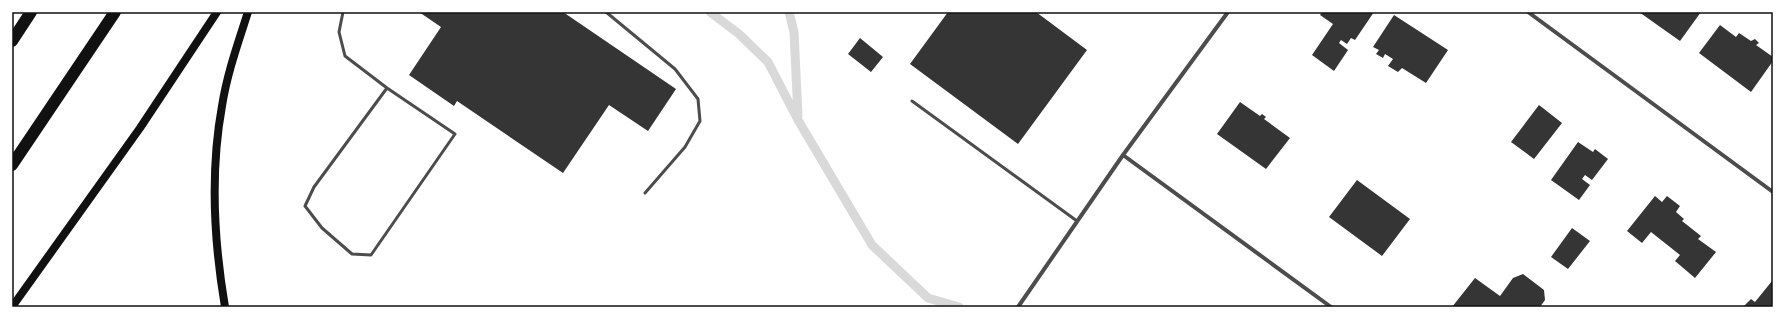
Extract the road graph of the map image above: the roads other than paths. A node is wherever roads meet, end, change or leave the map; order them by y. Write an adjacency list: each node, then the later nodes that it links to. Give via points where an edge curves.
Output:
1 (32, 12): 9 (highway)
2 (115, 12): 13 (highway)
3 (217, 12): 17 (main road, via 140,128)
4 (248, 12): 18 (main road, via 227,81 217,142 217,248)
5 (343, 12): 10 (lane, via 339,32 345,56)
6 (606, 12): 15 (lane, via 675,69 698,99 700,121 685,147)
7 (1228, 12): 12 (street)
8 (1528, 12): 14 (street)
9 (12, 41)
10 (387, 88): 10 (lane, via 314,187 304,206 322,228 352,254 371,255 456,134)
11 (912, 101): 16 (lane)
12 (1123, 155): 16 (street); 20 (street)
13 (12, 166)
14 (1773, 192)
15 (645, 193)
16 (1077, 221): 19 (street)
17 (12, 307)
18 (225, 307)
19 (1018, 307)
20 (1331, 307)

